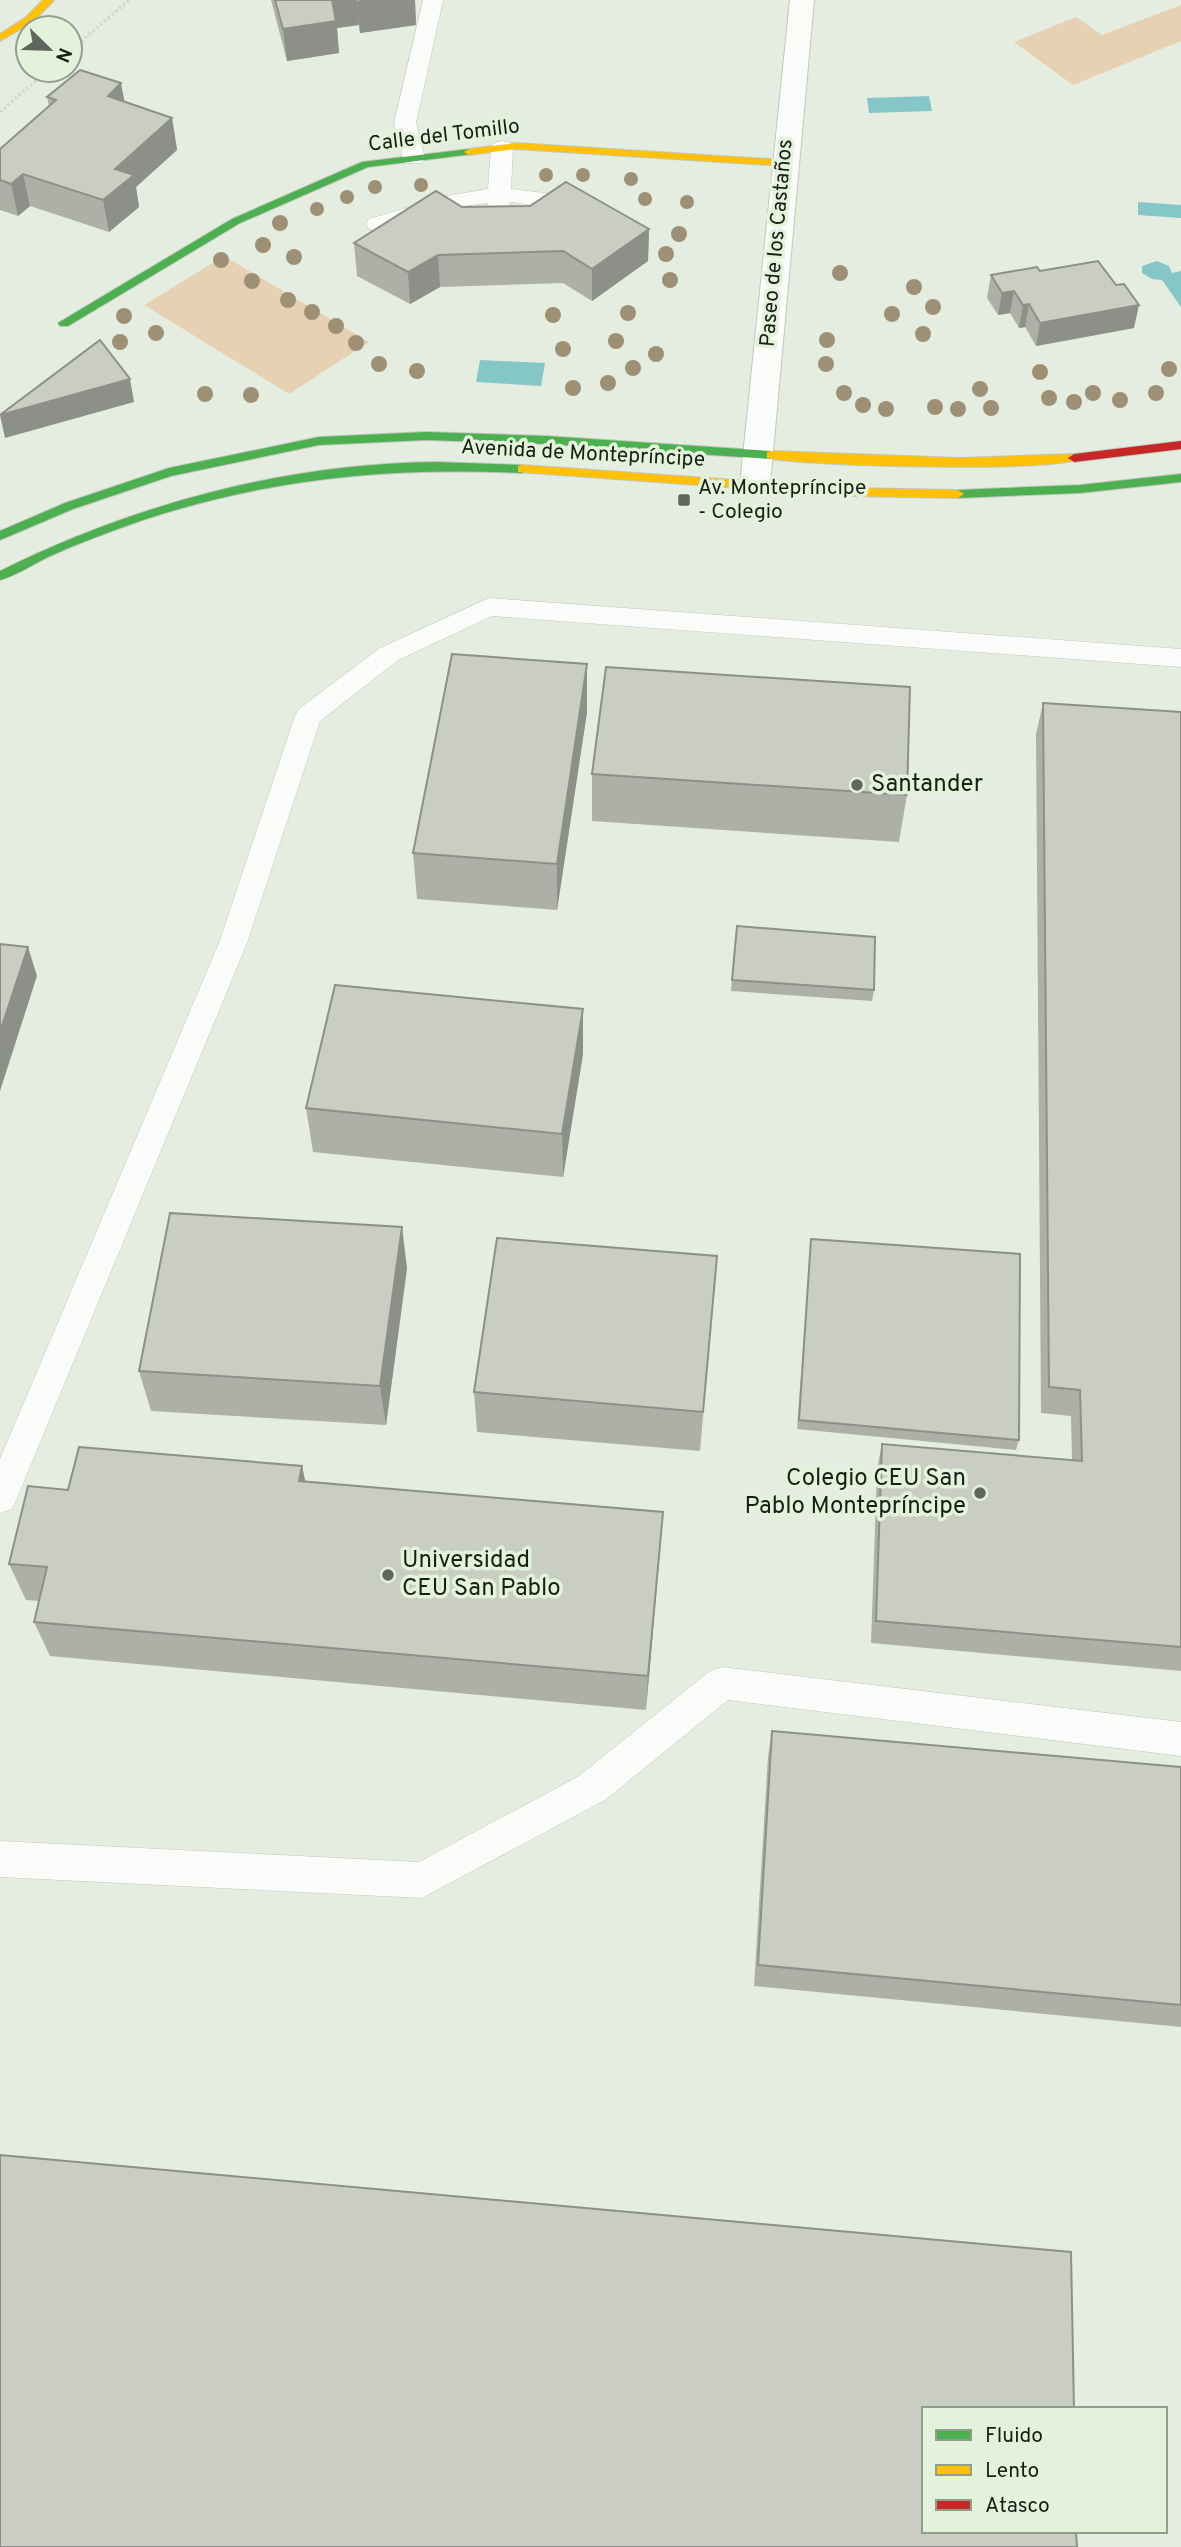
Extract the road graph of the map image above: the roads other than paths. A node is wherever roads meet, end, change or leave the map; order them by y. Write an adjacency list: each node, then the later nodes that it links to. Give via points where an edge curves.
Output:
1 (49, 0): 4 (street, via 29,20)
2 (433, 0): 6 (lane, via 405,124)
3 (802, 0): 7 (street, Paseo de los Castaños)
4 (0, 38)
5 (502, 148): 6 (street, Calle del Tomillo); 7 (street, Calle del Tomillo); 8 (lane)
6 (414, 158): 12 (street, Calle del Tomillo, via 366,164 236,222)
7 (784, 163): 14 (street, Paseo de los Castaños)
8 (499, 194): 9 (lane, via 544,197); 10 (lane); 11 (lane, via 450,199)
9 (601, 215)
10 (498, 220)
11 (377, 224)
12 (64, 323)
13 (1181, 445): 14 (street, Avenida de Montepríncipe, via 1007,463)
14 (759, 454): 16 (street, Paseo de los Castaños); 17 (street, Avenida de Montepríncipe, via 426,436 319,441 169,472 69,506)
15 (1181, 478): 16 (street, Avenida de Montepríncipe, via 1005,494)
16 (755, 485): 18 (street, Avenida de Montepríncipe, via 540,470 421,467 335,472 181,503 101,530)
17 (0, 536)
18 (0, 576)
19 (1181, 659): 20 (lane, via 489,607 389,654 308,716 233,943)
20 (0, 1498)
21 (1181, 1739): 22 (lane, via 722,1683 592,1788 422,1880)
22 (0, 1859)

